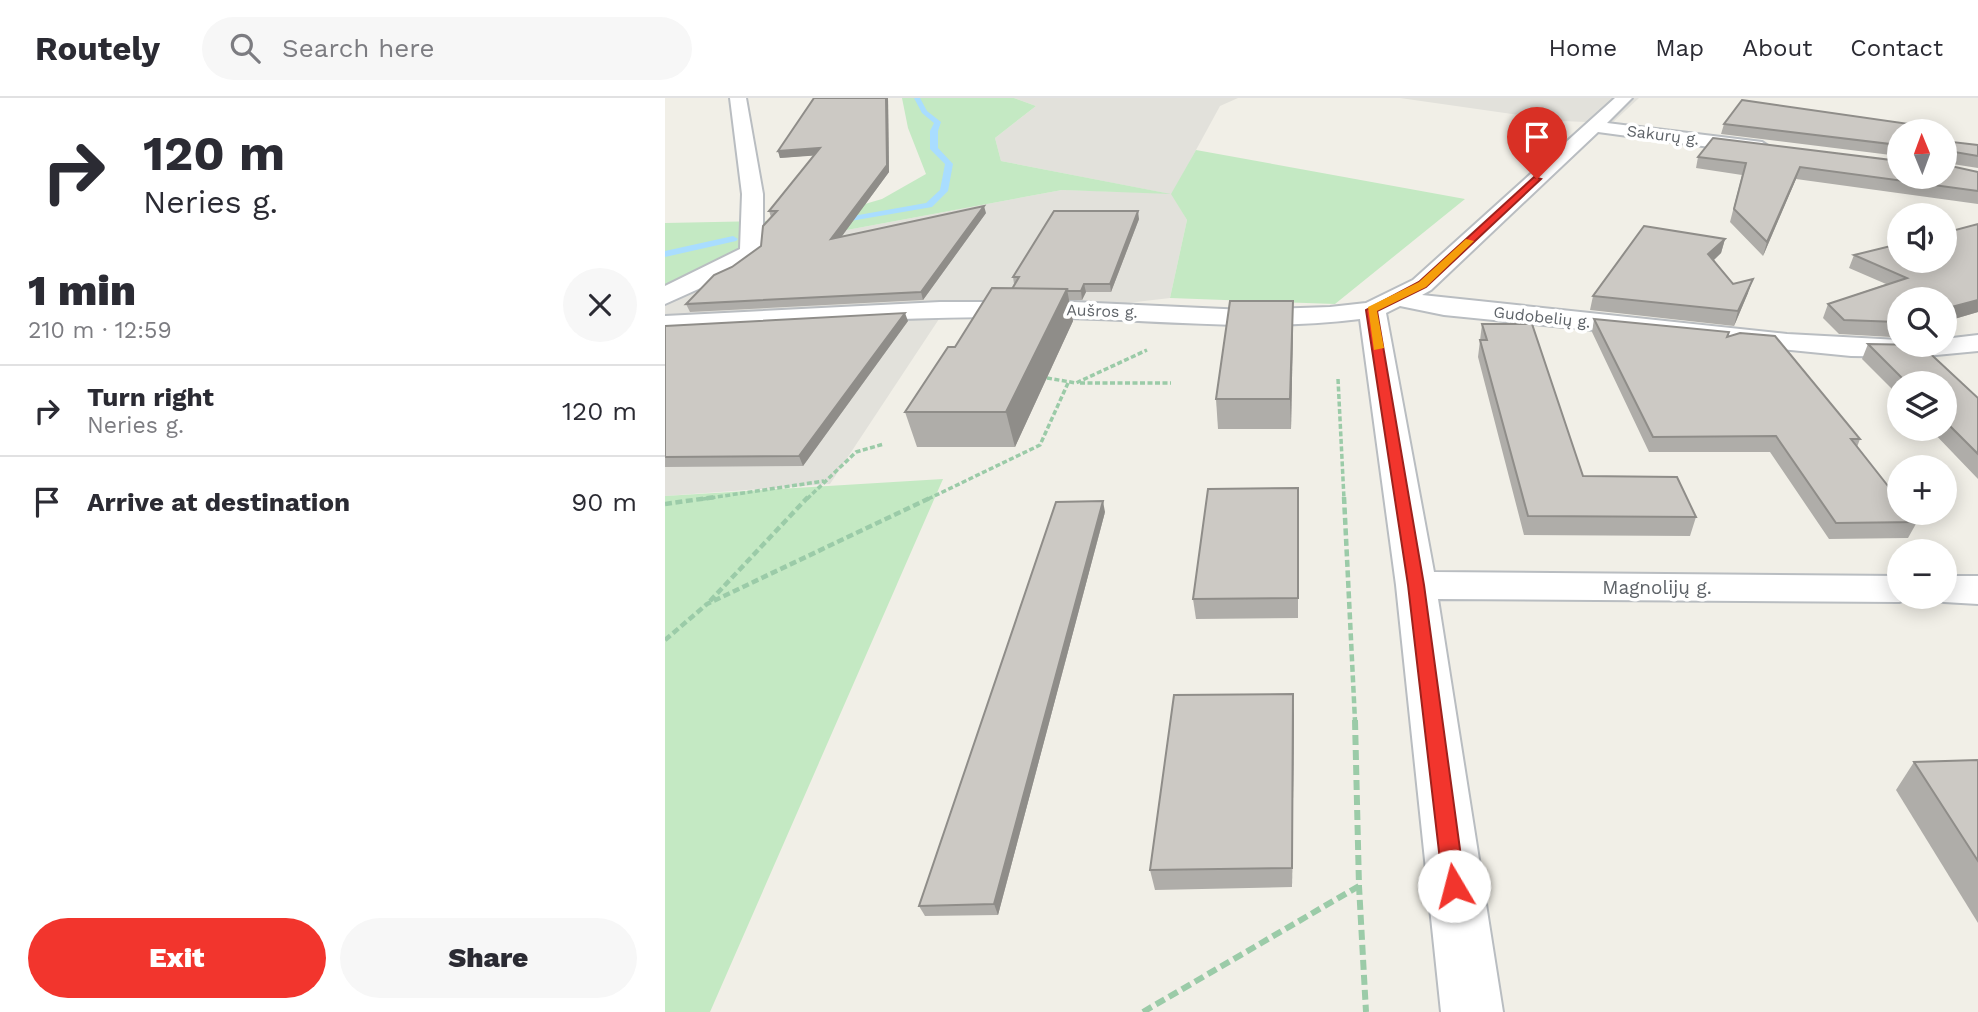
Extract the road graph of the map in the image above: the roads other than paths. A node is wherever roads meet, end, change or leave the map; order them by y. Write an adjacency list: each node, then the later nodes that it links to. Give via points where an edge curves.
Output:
1 (738, 98): 5 (street, via 754,230 751,251)
2 (1624, 98): 3 (street)
3 (1594, 126): 4 (street, Sakurų g.); 6 (street, via 1422,285)
4 (1774, 149)
5 (665, 296)
6 (1370, 308): 7 (street, Aušros g., via 1258,316 980,310); 10 (street, Gudobelių g., via 1444,307); 13 (street)
7 (665, 324)
8 (1978, 343): 9 (street, Gudobelių g.)
9 (1957, 346)
10 (1887, 349)
11 (1957, 352): 12 (street)
12 (1978, 357)
13 (1416, 585): 14 (street, Magnolijų g.); 17 (street)
14 (1887, 589)
15 (1957, 589): 16 (street)
16 (1978, 590)
17 (1472, 1012)

